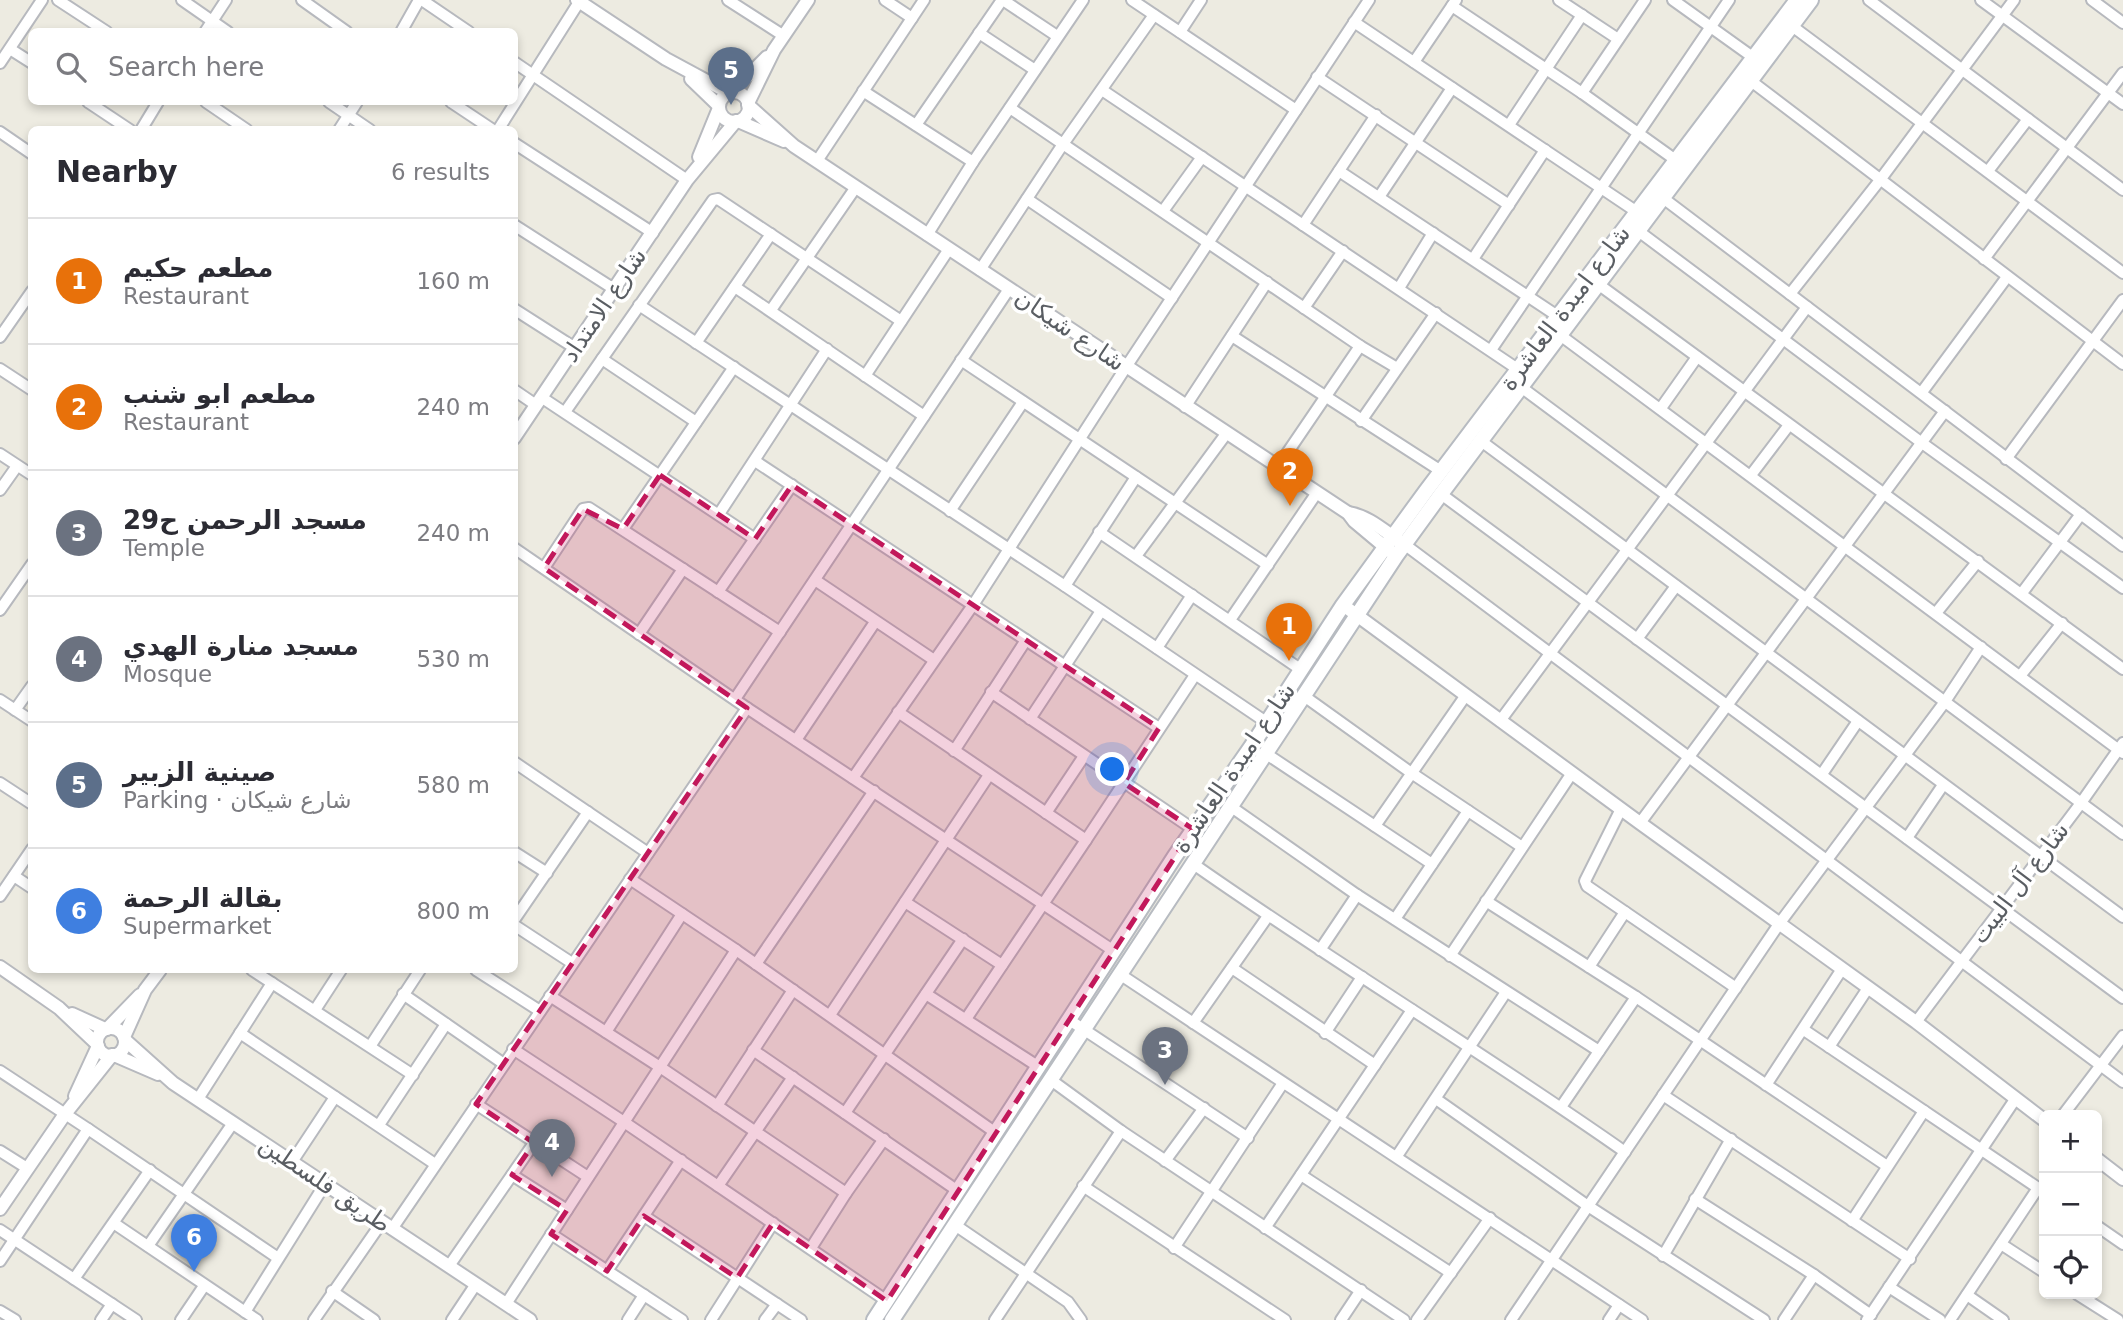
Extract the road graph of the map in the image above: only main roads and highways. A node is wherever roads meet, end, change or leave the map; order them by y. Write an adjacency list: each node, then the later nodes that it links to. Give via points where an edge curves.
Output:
1 (1801, 2): 2 (main road, شارع امبدة العاشرة, via 1754,58); 2 (main road, شارع امبدة العاشرة, via 1792,26)
2 (1716, 120): 3 (main road, شارع امبدة العاشرة, via 1481,441); 3 (main road, شارع امبدة العاشرة, via 1676,161 1441,471)
3 (1395, 546): 4 (main road, شارع امبدة العاشرة, via 1343,605); 5 (main road, شارع امبدة العاشرة, via 1358,614)
4 (1204, 815): 5 (main road); 6 (main road, شارع امبدة العاشرة)
5 (1218, 824): 7 (main road, شارع امبدة العاشرة)
6 (874, 1320)
7 (892, 1320)

